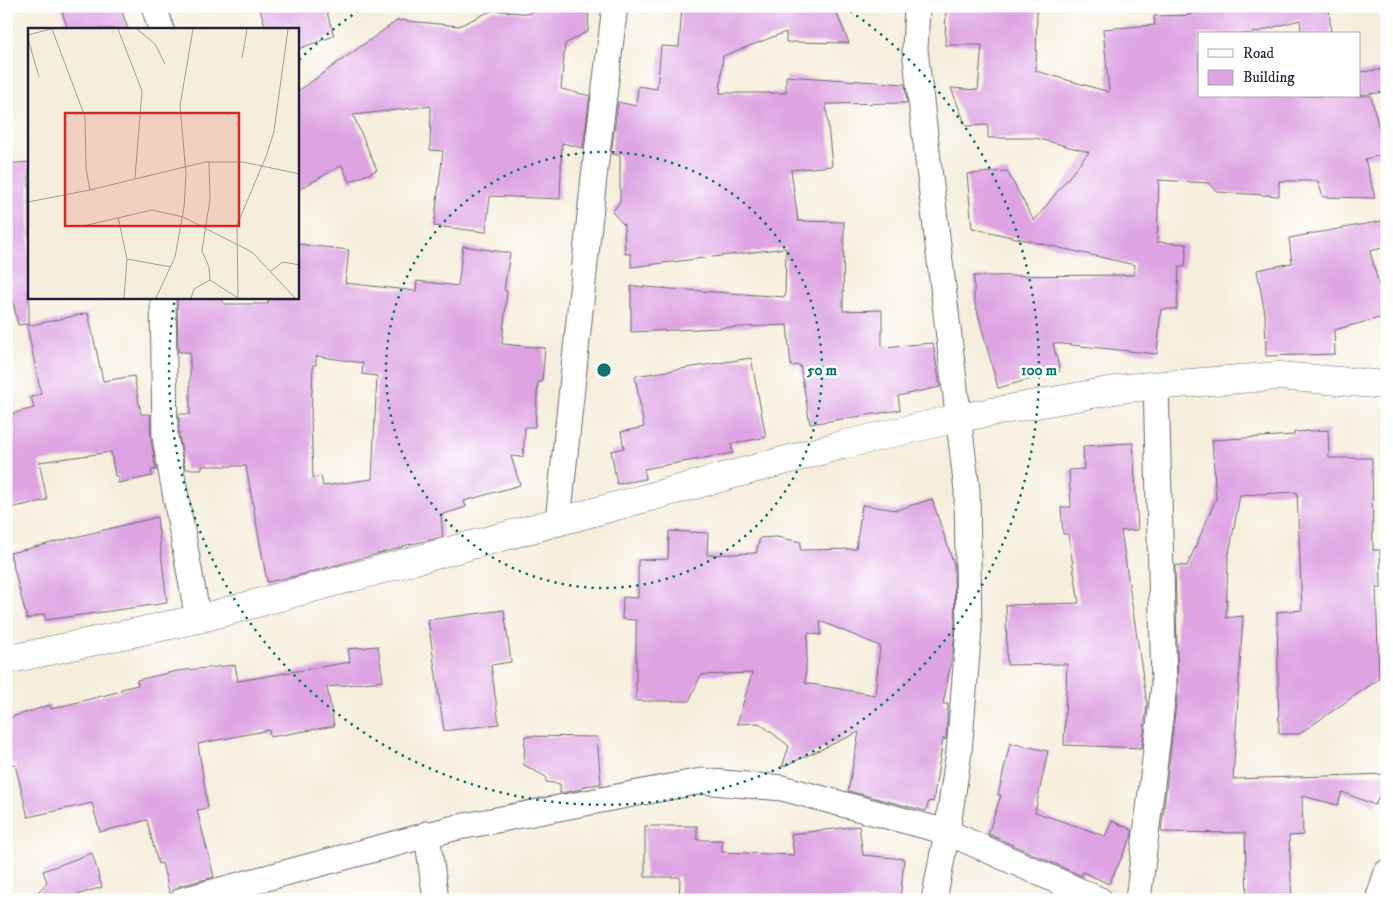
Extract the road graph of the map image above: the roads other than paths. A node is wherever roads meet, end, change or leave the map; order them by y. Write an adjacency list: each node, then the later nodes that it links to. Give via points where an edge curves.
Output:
1 (154, 6): 4 (street)
2 (615, 6): 9 (street)
3 (917, 6): 8 (street, via 915,50)
4 (161, 28)
5 (163, 299): 10 (street, via 165,436)
6 (1387, 385): 7 (street, via 1279,376)
7 (1156, 386): 8 (street, via 1126,388); 19 (street, via 1164,685)
8 (958, 418): 9 (street, via 842,445); 12 (street, via 967,490 969,629 959,752)
9 (558, 521): 10 (street)
10 (198, 619): 11 (street)
11 (6, 660)
12 (947, 832): 13 (street, via 782,788 701,781); 17 (street); 18 (street)
13 (427, 834): 15 (street); 16 (street)
14 (1387, 872): 20 (street)
15 (183, 900)
16 (436, 900)
17 (934, 900)
18 (1100, 900)
19 (1138, 900)
20 (1378, 900)

